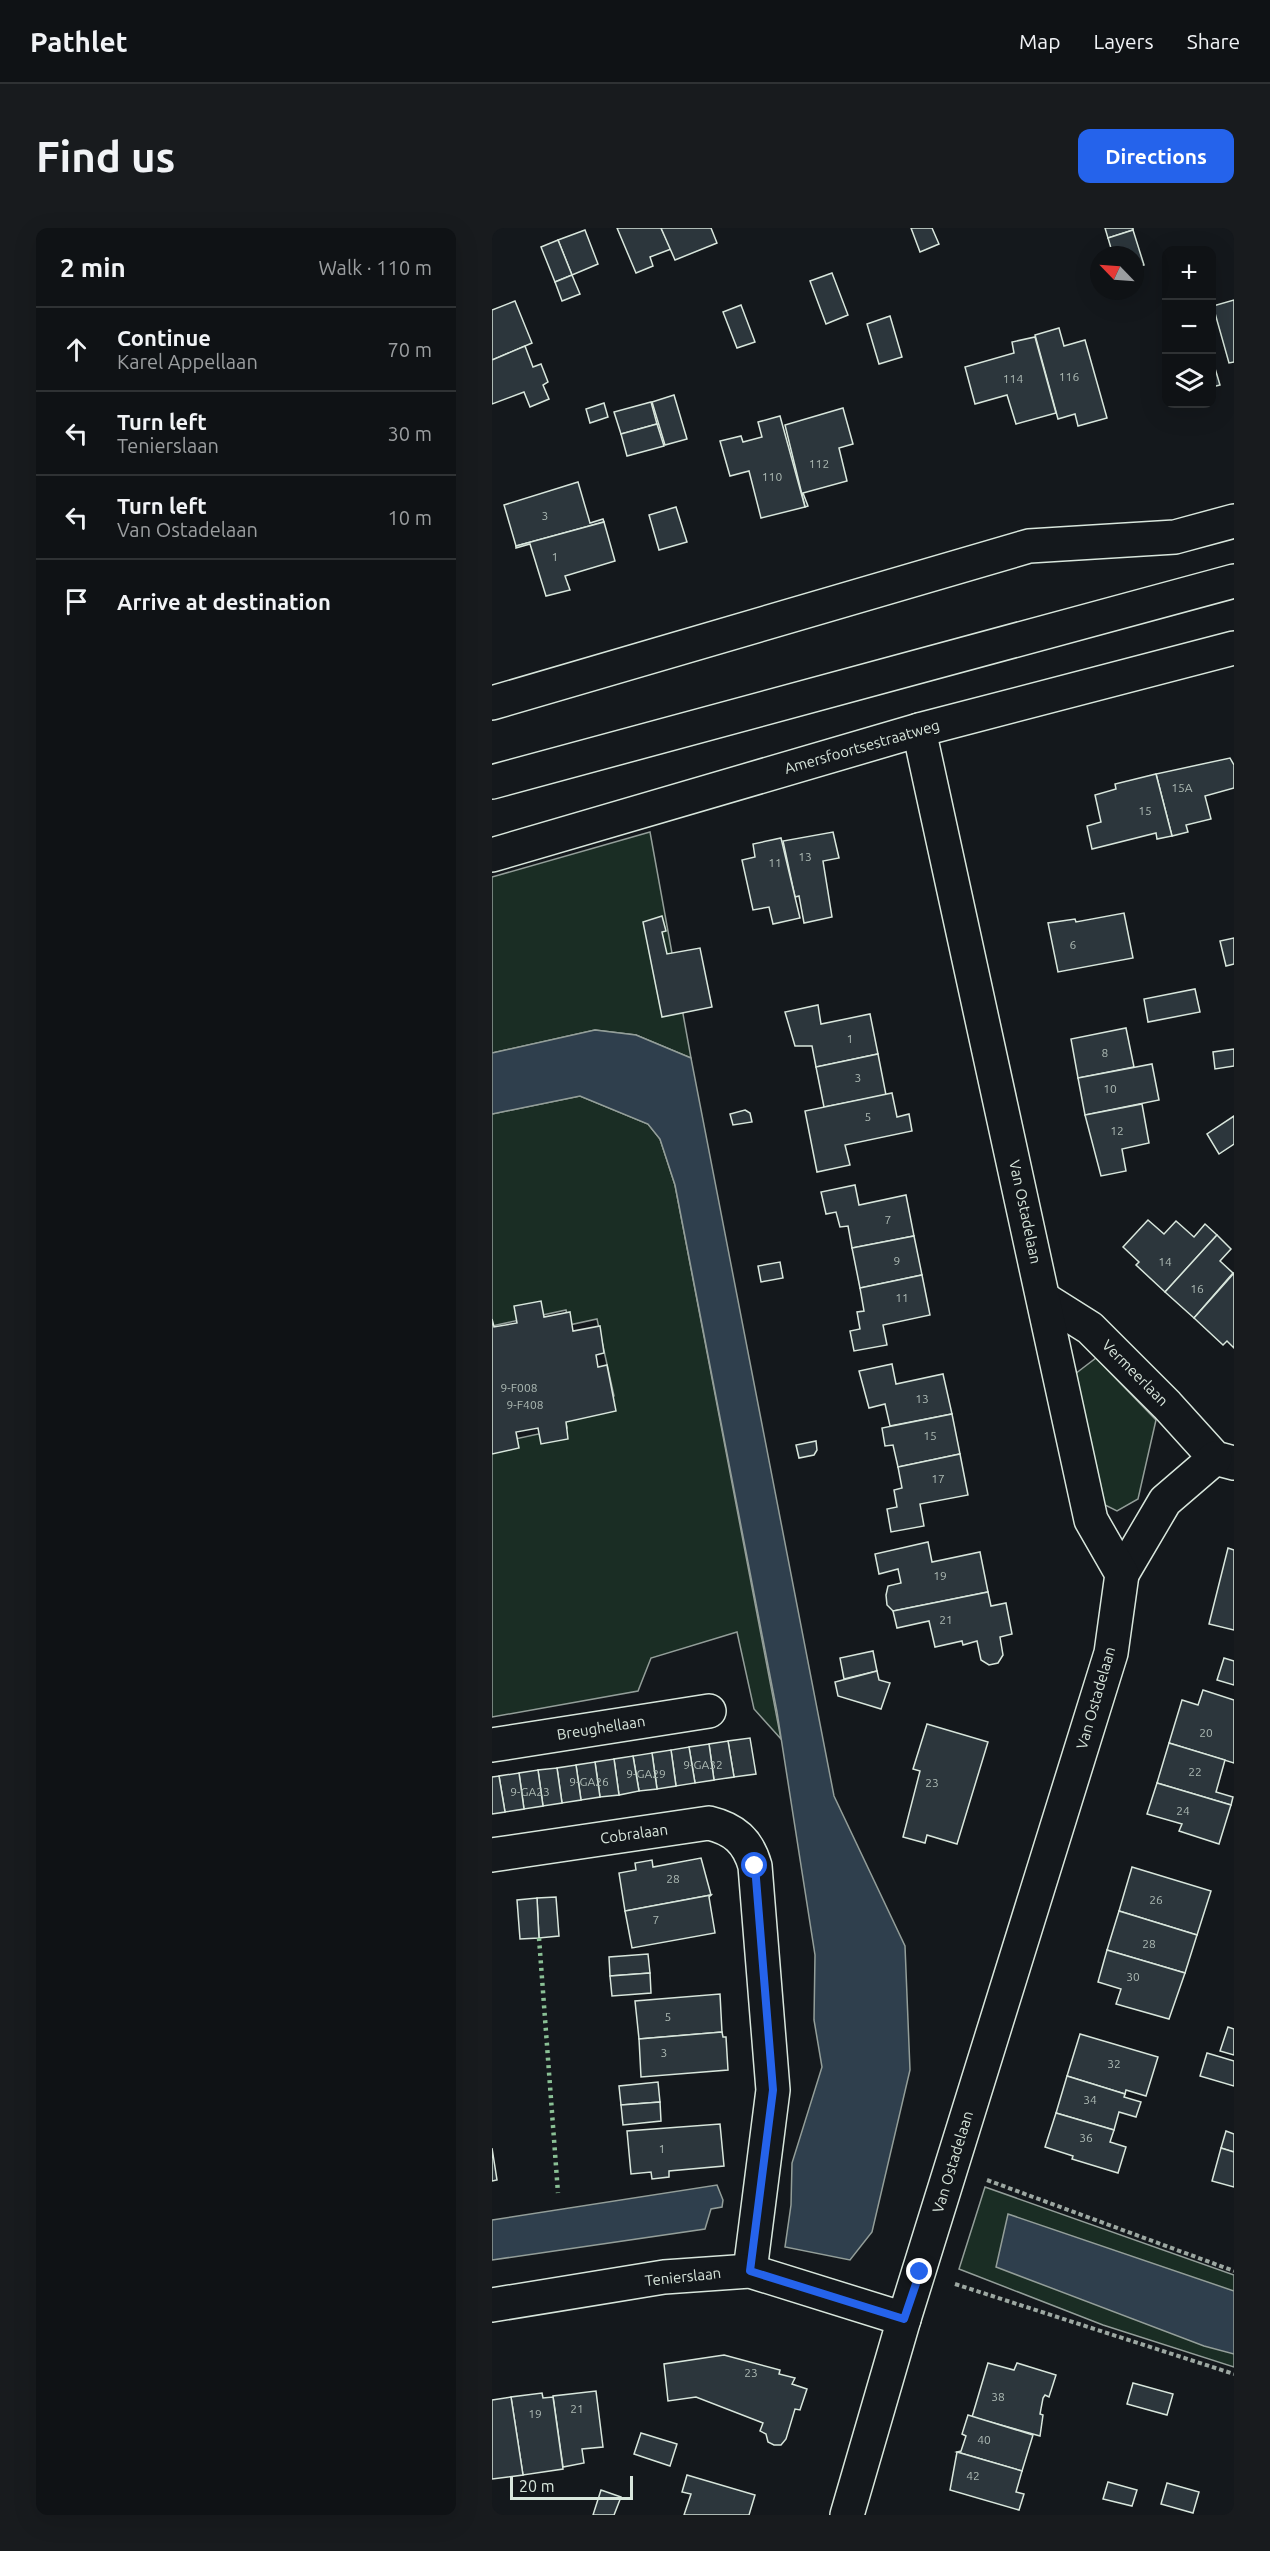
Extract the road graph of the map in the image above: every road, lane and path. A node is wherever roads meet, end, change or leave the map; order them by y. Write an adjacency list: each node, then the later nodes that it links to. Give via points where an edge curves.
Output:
1 (1234, 521): 4 (street, via 1175,537 1029,546)
2 (1234, 581): 6 (street)
3 (1234, 648): 5 (street, Amersfoortsestraatweg)
4 (492, 703)
5 (919, 730): 7 (street, Amersfoortsestraatweg); 8 (street, Van Ostadelaan)
6 (492, 782)
7 (492, 855)
8 (1044, 1299): 9 (street, Vermeerlaan, via 1090,1328); 10 (street, Van Ostadelaan, via 1090,1520)
9 (1225, 1461): 10 (street, Vermeerlaan, via 1165,1501)
10 (1122, 1575): 14 (street, Van Ostadelaan, via 1111,1653)
11 (710, 1711): 12 (street, Breughellaan)
12 (492, 1745)
13 (492, 1855): 15 (street, Cobralaan, via 709,1823 734,1832 744,1842 755,1866 773,2090)
14 (951, 2167): 16 (path); 17 (street, Van Ostadelaan)
15 (750, 2271): 18 (street, Tenierslaan, via 664,2277); 19 (street, Tenierslaan)
16 (1234, 2271)
17 (920, 2272): 19 (street, Van Ostadelaan); 20 (path)
18 (492, 2305)
19 (904, 2319): 21 (street, Van Ostadelaan)
20 (1234, 2374)
21 (847, 2515)

